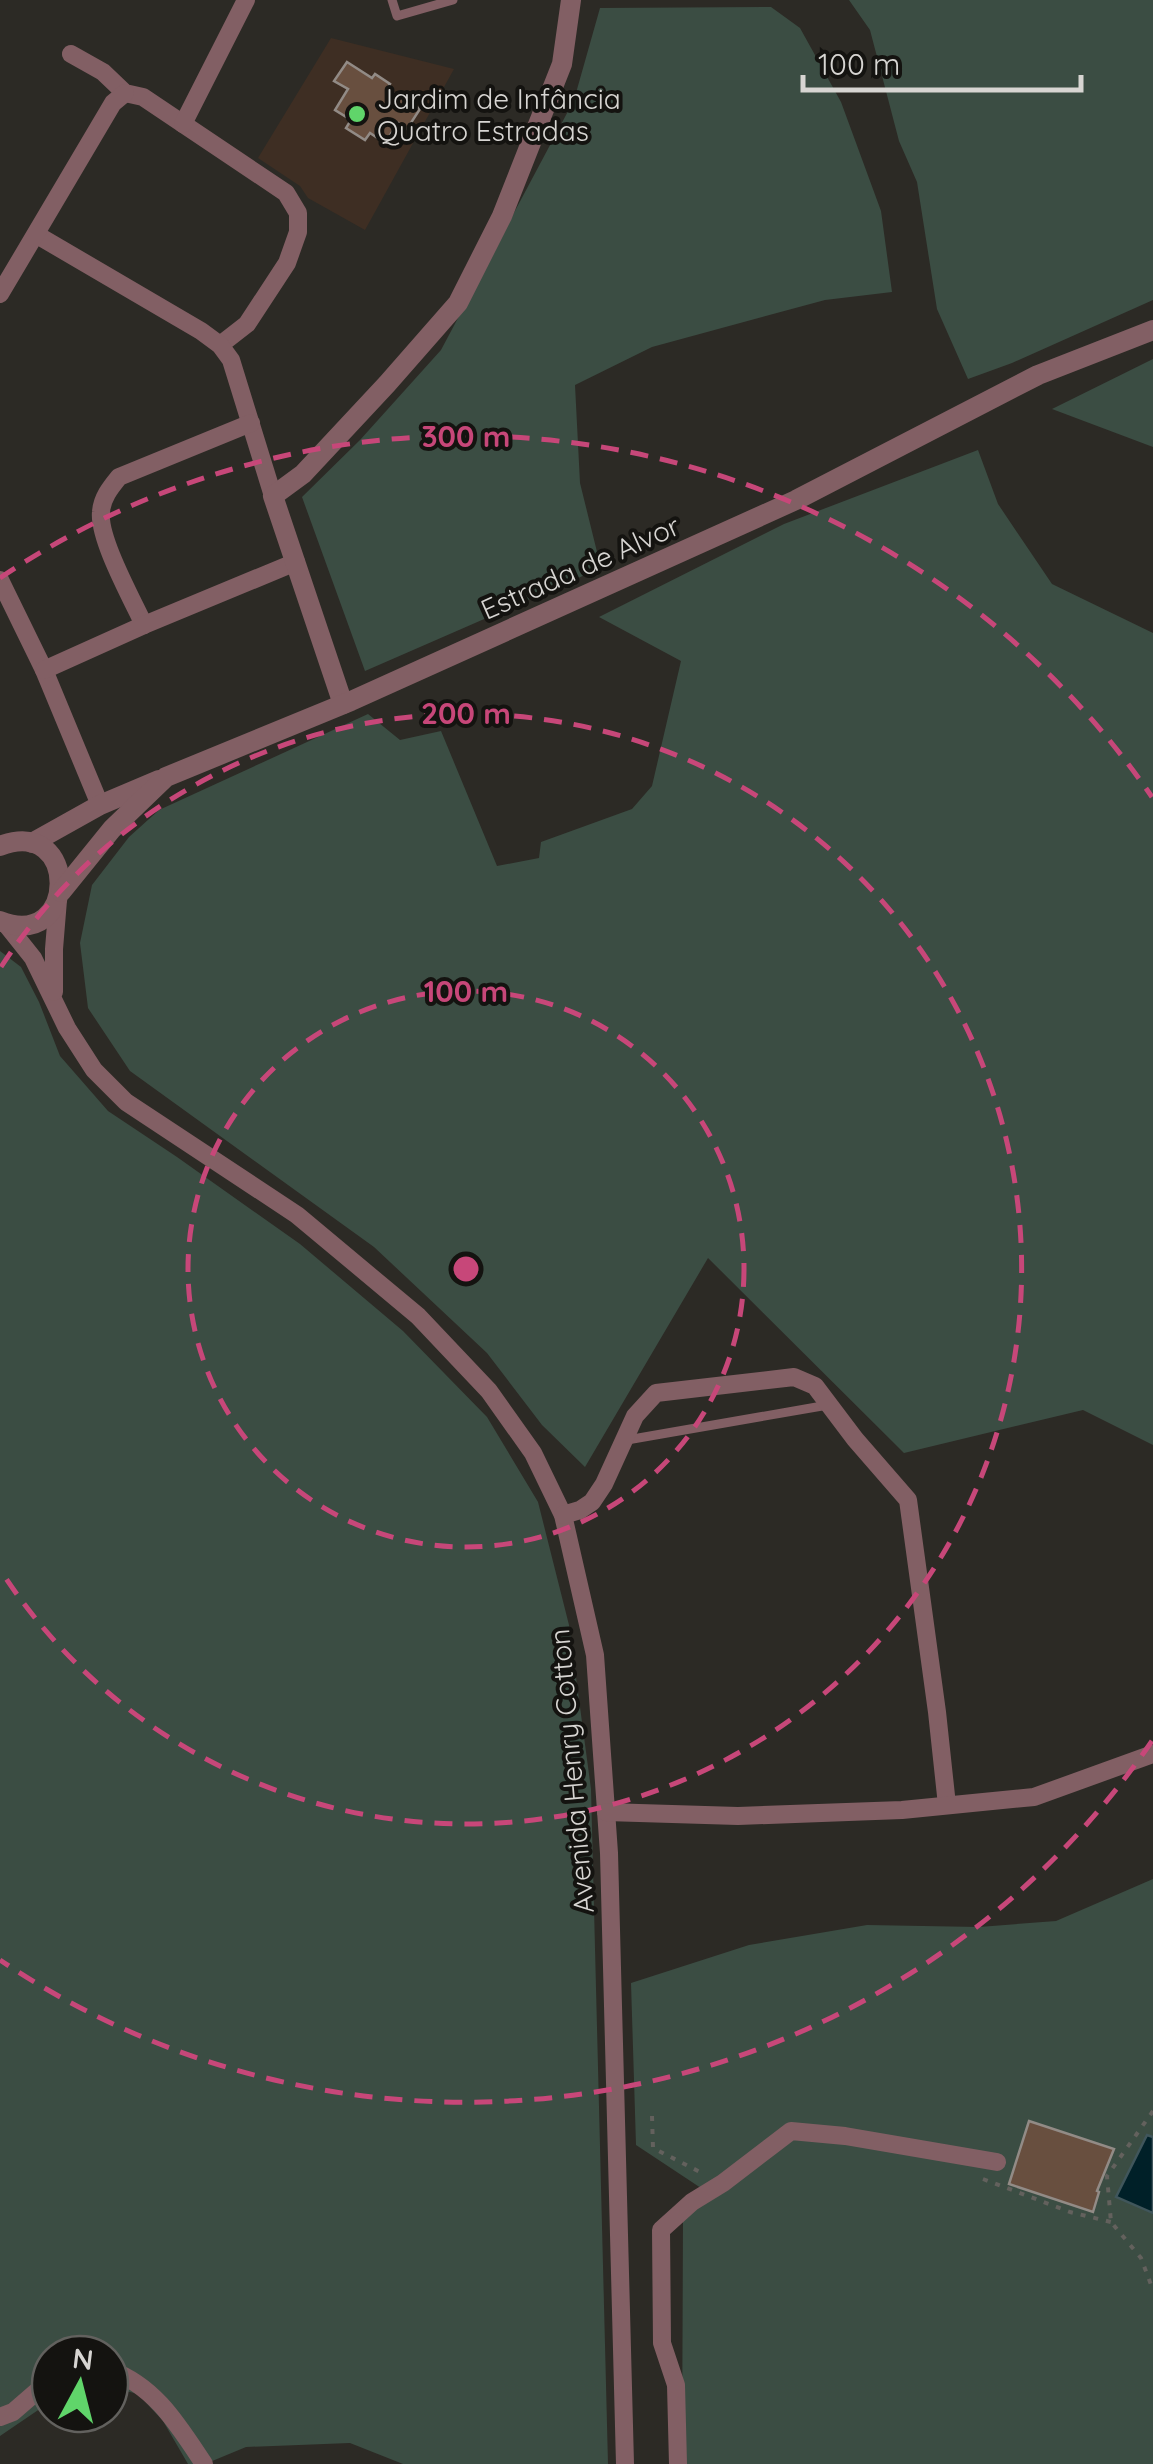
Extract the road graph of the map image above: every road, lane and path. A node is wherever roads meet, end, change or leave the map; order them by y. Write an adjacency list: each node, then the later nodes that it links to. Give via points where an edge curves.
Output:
1 (246, 0): 7 (street)
2 (392, 0): 3 (lane, via 397,16)
3 (453, 0)
4 (572, 0): 13 (street, via 562,64 502,216 458,303 303,474)
5 (71, 54): 6 (street)
6 (125, 92): 7 (street); 8 (street)
7 (183, 124): 11 (street, via 286,192 298,213 287,263 246,324)
8 (36, 235): 9 (street); 11 (street)
9 (0, 294)
10 (1153, 330): 18 (street, Estrada de Alvor, via 1038,375 796,500)
11 (220, 345): 12 (street, via 232,360)
12 (251, 423): 13 (street); 16 (street, via 119,477 106,494 103,532)
13 (273, 496): 14 (street)
14 (296, 562): 16 (street); 18 (street)
15 (0, 580): 17 (street)
16 (144, 624): 17 (street)
17 (44, 670): 20 (street)
18 (344, 704): 19 (street, Estrada de Alvor)
19 (166, 777): 20 (street); 24 (street, Estrada de Alvor, via 112,829)
20 (100, 805): 22 (street)
21 (0, 832): 22 (street)
22 (27, 842): 23 (street); 24 (street, via 53,858)
23 (0, 846)
24 (59, 896): 25 (street, Estrada de Alvor, via 41,920); 26 (street)
25 (3, 922): 26 (street, Avenida Henry Cotton)
26 (54, 998): 29 (street, Avenida Henry Cotton, via 94,1070 126,1102 297,1214 418,1316 489,1390 533,1453)
27 (828, 1404): 28 (lane); 28 (street, via 815,1386 794,1378 656,1393); 31 (street, via 908,1500)
28 (624, 1440): 29 (street, via 592,1502)
29 (563, 1515): 32 (street, Avenida Henry Cotton, via 595,1655)
30 (1153, 1754): 31 (street, via 1034,1797)
31 (947, 1805): 32 (street, via 738,1816)
32 (606, 1812): 44 (street, Avenida Henry Cotton)
33 (1153, 2110): 38 (path, via 1107,2176)
34 (652, 2116): 37 (path, via 653,2148)
35 (997, 2162): 37 (street, via 791,2130)
36 (980, 2178): 38 (path)
37 (723, 2183): 45 (street, via 661,2230 662,2343 676,2385)
38 (1111, 2222): 39 (path, via 1141,2258)
39 (1153, 2290)
40 (130, 2378): 43 (street, via 159,2400)
41 (30, 2397): 42 (street)
42 (0, 2417)
43 (204, 2464)
44 (625, 2464)
45 (678, 2464)

